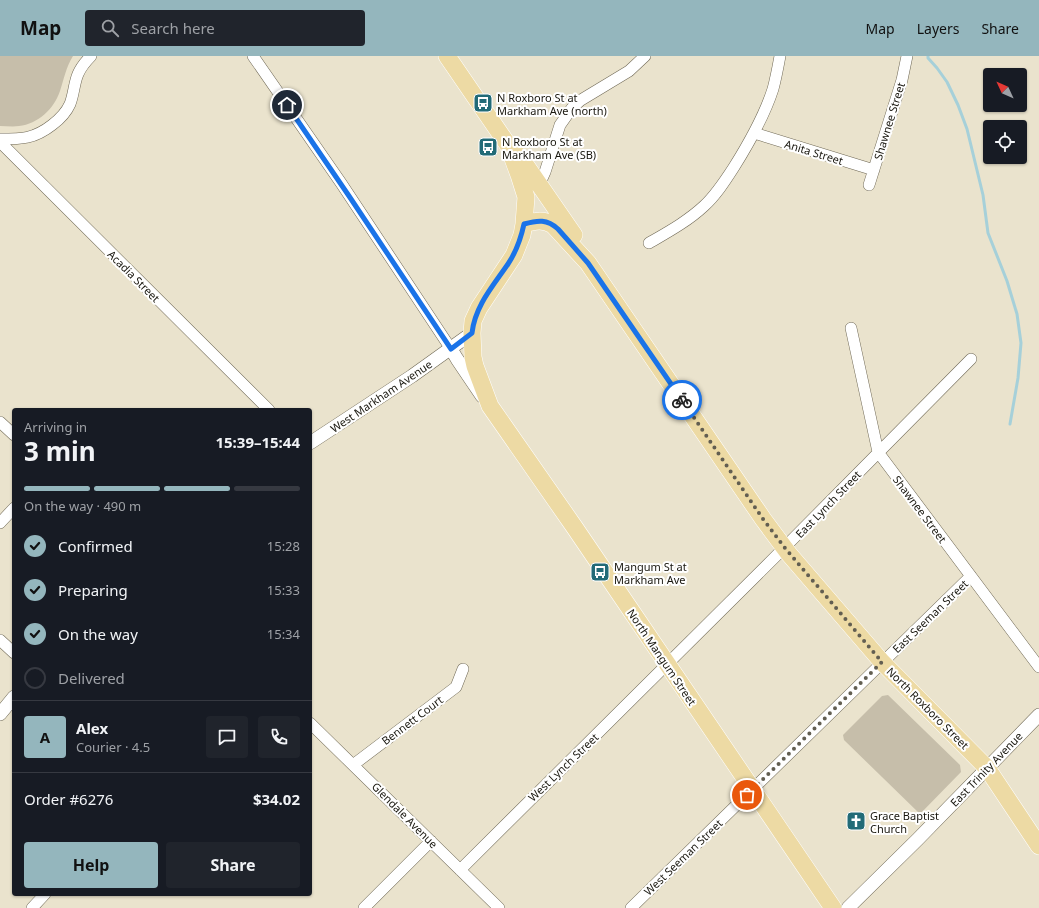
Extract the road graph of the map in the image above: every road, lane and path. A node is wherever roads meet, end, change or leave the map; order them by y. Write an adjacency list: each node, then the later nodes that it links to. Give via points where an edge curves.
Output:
1 (91, 56): 8 (street, via 78,74 70,103 57,121 42,133 32,137)
2 (253, 56): 20 (street, North Mangum Street)
3 (447, 56): 10 (main road, North Roxboro Street)
4 (645, 56): 12 (street, via 629,71 572,108 560,125)
5 (780, 56): 7 (street, via 773,88)
6 (907, 56): 11 (street, Shawnee Street)
7 (754, 134): 11 (street, Anita Street); 16 (street, via 709,201 684,222)
8 (0, 139)
9 (0, 142): 23 (street, Acadia Street)
10 (508, 145): 12 (main road, North Roxboro Street); 14 (main road)
11 (874, 170): 13 (street, Shawnee Street)
12 (540, 183): 14 (street); 15 (main road, via 541,199); 17 (main road, North Roxboro Street, via 574,235)
13 (869, 185)
14 (526, 197): 15 (main road)
15 (530, 222): 17 (main road, North Roxboro Street, via 544,221 553,224); 19 (main road, via 524,254)
16 (649, 243)
17 (588, 263): 30 (main road, North Roxboro Street)
18 (851, 328): 27 (street, Shawnee Street)
19 (472, 333): 20 (street, West Markham Avenue); 22 (main road, North Mangum Street, via 474,362)
20 (451, 349): 22 (street, North Mangum Street); 26 (street, West Markham Avenue)
21 (971, 359): 27 (street, East Lynch Street)
22 (490, 406): 35 (main road, North Mangum Street)
23 (267, 408)
24 (0, 422): 25 (street)
25 (12, 434)
26 (312, 442)
27 (878, 452): 30 (street, East Lynch Street); 31 (street, Shawnee Street)
28 (12, 510): 29 (street)
29 (0, 523)
30 (785, 548): 34 (main road, North Roxboro Street); 35 (street, East Lynch Street)
31 (971, 576): 34 (street, East Seeman Street); 36 (street, Shawnee Street)
32 (0, 640): 33 (street)
33 (12, 651)
34 (882, 662): 43 (main road, North Roxboro Street); 44 (street, East Seeman Street)
35 (667, 665): 44 (main road, North Mangum Street); 47 (street, West Lynch Street)
36 (1039, 667)
37 (463, 670): 42 (street, Bennett Court, via 456,687)
38 (12, 699): 39 (street)
39 (0, 714)
40 (1039, 715): 43 (street, East Trinity Avenue)
41 (312, 725): 42 (street, Glendale Avenue)
42 (353, 765): 45 (street, Glendale Avenue)
43 (988, 768): 46 (main road, North Roxboro Street); 54 (street, East Trinity Avenue)
44 (753, 790): 52 (street, West Seeman Street); 53 (main road, North Mangum Street)
45 (431, 842): 47 (street, Glendale Avenue); 50 (street)
46 (1039, 846)
47 (460, 870): 51 (street, Glendale Avenue)
48 (43, 896): 49 (street)
49 (32, 908)
50 (364, 908)
51 (499, 908)
52 (631, 908)
53 (833, 908)
54 (848, 908)

